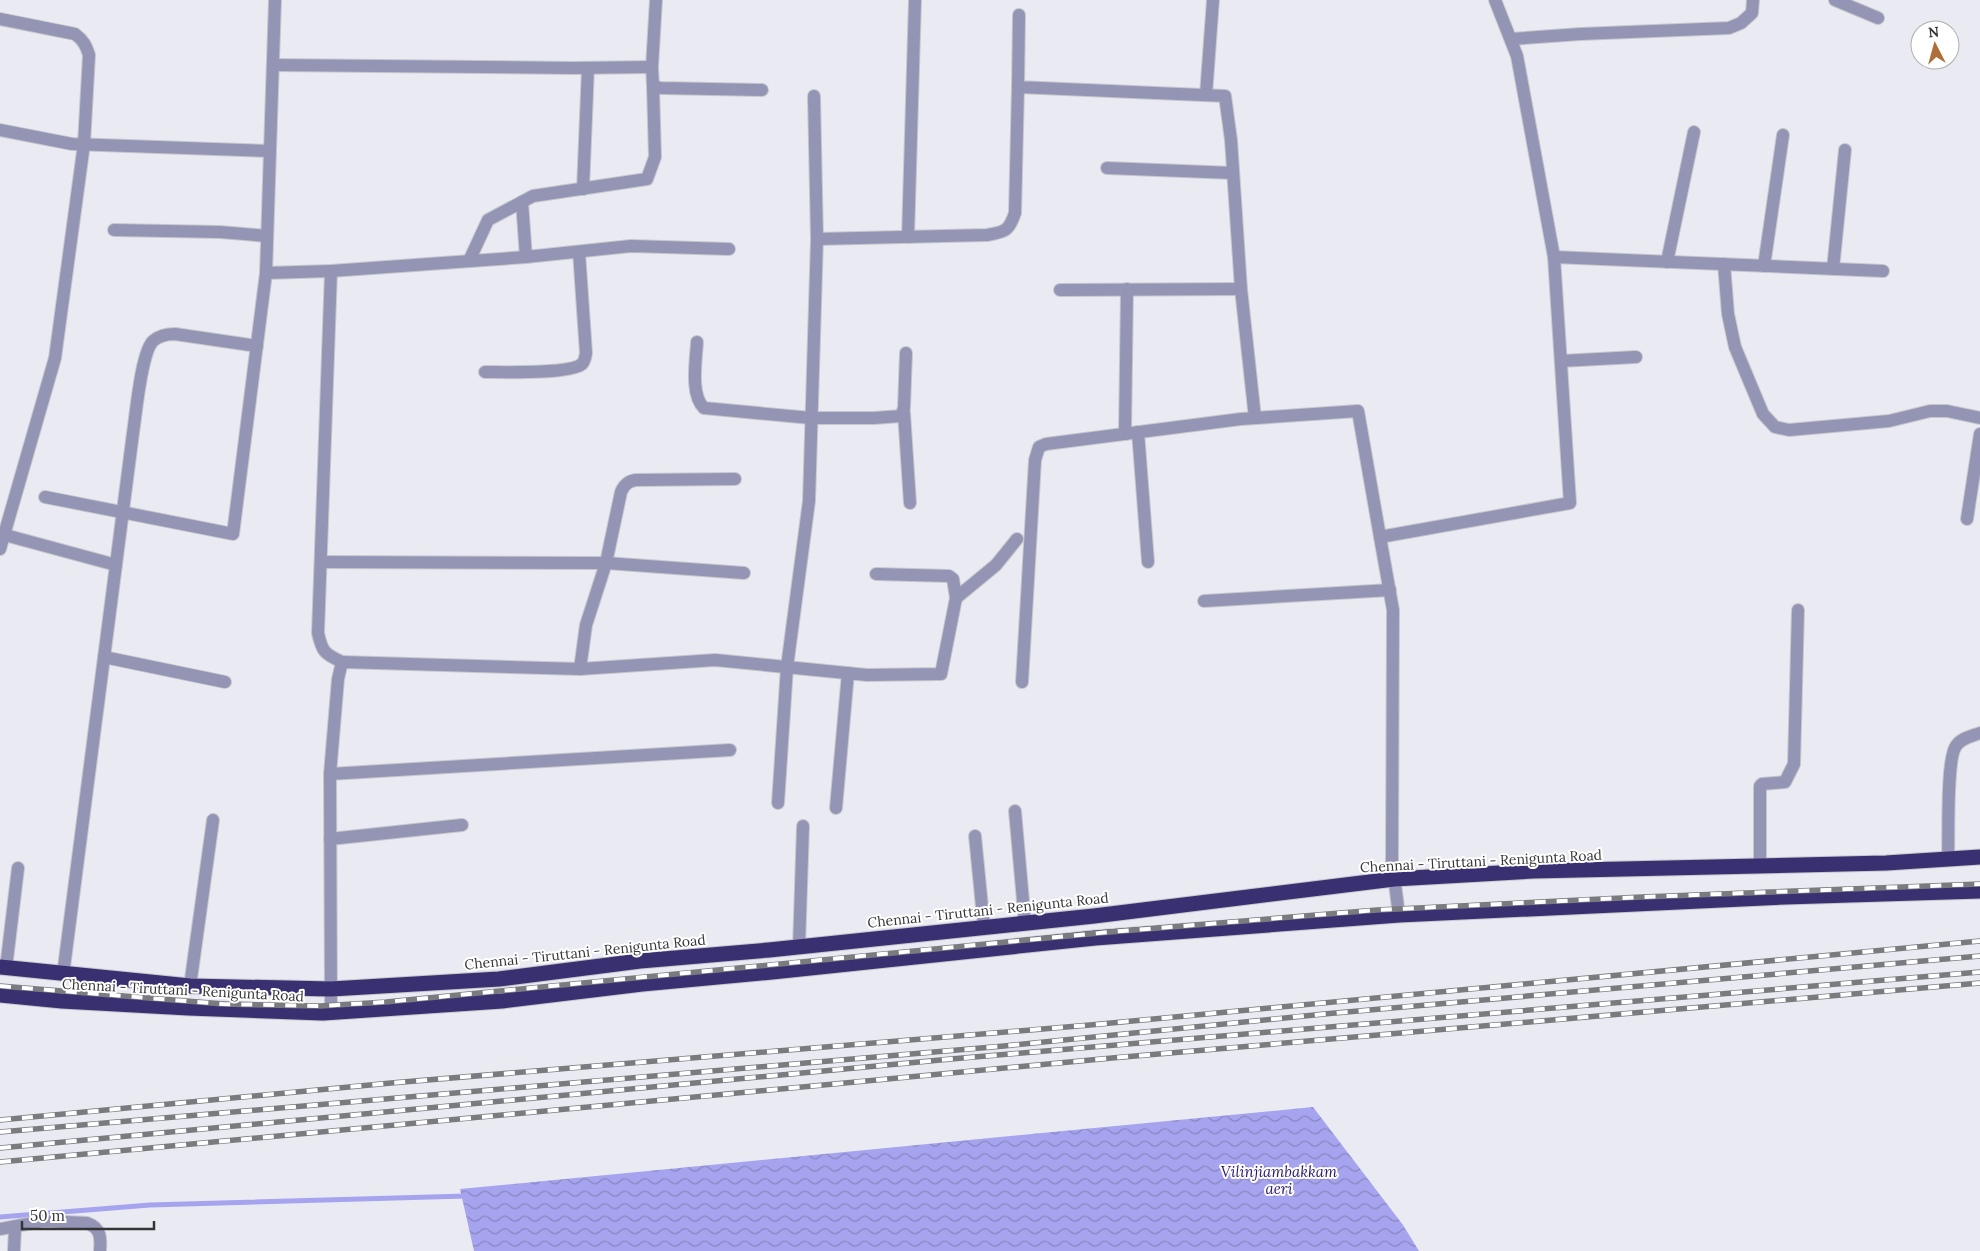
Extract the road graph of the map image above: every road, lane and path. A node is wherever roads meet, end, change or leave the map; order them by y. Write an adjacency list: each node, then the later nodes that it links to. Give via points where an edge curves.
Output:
1 (275, 0): 12 (street)
2 (656, 0): 13 (street)
3 (914, 0): 32 (street)
4 (1213, 0): 18 (street)
5 (1495, 0): 11 (street)
6 (1754, 0): 11 (street, via 1752,13 1729,28)
7 (1835, 0): 9 (street)
8 (1019, 15): 16 (street)
9 (1878, 18)
10 (0, 19): 23 (street, via 75,34 87,46)
11 (1511, 39): 37 (street, via 1518,56)
12 (273, 65): 14 (street); 24 (street)
13 (652, 66): 14 (street); 15 (street)
14 (588, 68): 28 (street)
15 (654, 86): 17 (street); 28 (street, via 655,157 647,179)
16 (1018, 87): 18 (street); 32 (street, via 1015,213 1011,226 1002,233 987,236)
17 (762, 90)
18 (1206, 95): 27 (street, via 1225,96)
19 (814, 96): 33 (street)
20 (0, 130): 23 (street)
21 (1694, 132): 39 (street)
22 (1783, 135): 41 (street)
23 (84, 144): 24 (street); 66 (street, via 55,358)
24 (270, 150): 31 (street)
25 (1845, 150): 42 (street)
26 (1107, 168): 27 (street)
27 (1233, 173): 47 (street)
28 (583, 189): 29 (street, via 533,196)
29 (522, 202): 36 (street); 38 (street, via 488,220)
30 (114, 230): 31 (street)
31 (268, 236): 45 (street)
32 (908, 237): 33 (street)
33 (817, 240): 56 (street)
34 (728, 248): 35 (street, via 631,246)
35 (579, 252): 36 (street); 54 (street, via 585,361 581,366 568,370)
36 (526, 257): 38 (street)
37 (1554, 257): 39 (street); 53 (street)
38 (469, 261): 44 (street)
39 (1667, 262): 40 (street)
40 (1724, 264): 41 (street); 58 (street, via 1728,314 1735,347 1763,414 1775,427 1790,430 1888,421 1930,411)
41 (1764, 266): 42 (street)
42 (1833, 269): 43 (street)
43 (1883, 271)
44 (331, 272): 45 (street); 70 (street)
45 (266, 273): 50 (street)
46 (1127, 289): 47 (street); 48 (street); 59 (street)
47 (1241, 289): 57 (street)
48 (1060, 290)
49 (697, 342): 56 (street, via 696,395 704,408)
50 (257, 346): 64 (street, via 175,334 166,334 152,342 144,363); 64 (street, via 233,534)
51 (906, 353): 55 (street)
52 (1636, 357): 53 (street)
53 (1561, 361): 67 (street, via 1570,503)
54 (485, 372)
55 (904, 413): 56 (street, via 896,418); 63 (street)
56 (811, 418): 82 (street, via 809,501)
57 (1255, 418): 59 (street); 67 (street, via 1358,411)
58 (1980, 418)
59 (1131, 433): 71 (street); 86 (street, via 1046,444 1036,452)
60 (1980, 434): 65 (street)
61 (735, 479): 72 (street, via 631,480 621,492)
62 (45, 497): 64 (street)
63 (910, 503)
64 (123, 512): 73 (street)
65 (1967, 519)
66 (5, 536): 69 (street); 73 (street)
67 (1380, 537): 76 (street)
68 (1017, 539): 77 (street, via 996,565)
69 (0, 549)
70 (321, 562): 72 (street); 81 (street, via 318,634 325,653)
71 (1148, 562)
72 (606, 564): 74 (street); 83 (street, via 586,625)
73 (116, 565): 80 (street)
74 (744, 573)
75 (876, 574): 77 (street, via 949,576 955,583)
76 (1390, 590): 78 (street); 102 (street, via 1393,610)
77 (956, 598): 84 (street, via 941,674)
78 (1204, 602)
79 (1798, 610): 100 (street, via 1794,764 1785,782 1760,786)
80 (104, 657): 85 (street); 109 (street)
81 (342, 662): 83 (street); 89 (street)
82 (788, 667): 83 (street, via 715,660); 84 (street); 90 (street)
83 (580, 668)
84 (848, 673): 91 (street)
85 (225, 682)
86 (1022, 682)
87 (1980, 733): 99 (street, via 1955,746 1950,771)
88 (730, 750): 89 (street)
89 (330, 774): 97 (street)
90 (778, 803)
91 (836, 808)
92 (1015, 811): 105 (street)
93 (214, 820): 110 (street)
94 (462, 825): 97 (street)
95 (803, 826): 107 (street)
96 (975, 836): 106 (street)
97 (330, 839): 111 (street)
98 (1980, 857): 99 (highway, Chennai - Tiruttani - Renigunta Road)
99 (1948, 859): 100 (highway, Chennai - Tiruttani - Renigunta Road)
100 (1760, 866): 102 (highway, Chennai - Tiruttani - Renigunta Road, via 1533,871)
101 (18, 868): 108 (street)
102 (1394, 879): 104 (street); 105 (highway, Chennai - Tiruttani - Renigunta Road)
103 (1980, 891): 104 (highway, Chennai - Tiruttani - Renigunta Road)
104 (1399, 915): 113 (highway, Chennai - Tiruttani - Renigunta Road, via 1095,938 642,984 502,1002)
105 (1025, 923): 106 (highway, Chennai - Tiruttani - Renigunta Road)
106 (984, 927): 107 (highway, Chennai - Tiruttani - Renigunta Road)
107 (799, 947): 111 (highway, Chennai - Tiruttani - Renigunta Road, via 640,961 500,979)
108 (3, 967): 109 (highway, Chennai - Tiruttani - Renigunta Road)
109 (63, 975): 110 (highway, Chennai - Tiruttani - Renigunta Road)
110 (190, 986): 111 (highway, Chennai - Tiruttani - Renigunta Road)
111 (331, 989): 113 (street)
112 (0, 994): 113 (highway, Chennai - Tiruttani - Renigunta Road, via 62,1001)
113 (331, 1013)
114 (15, 1227): 115 (street); 116 (street); 117 (street, via 44,1221 87,1223 93,1225 101,1236)
115 (0, 1229)
116 (14, 1251)
117 (100, 1251)

